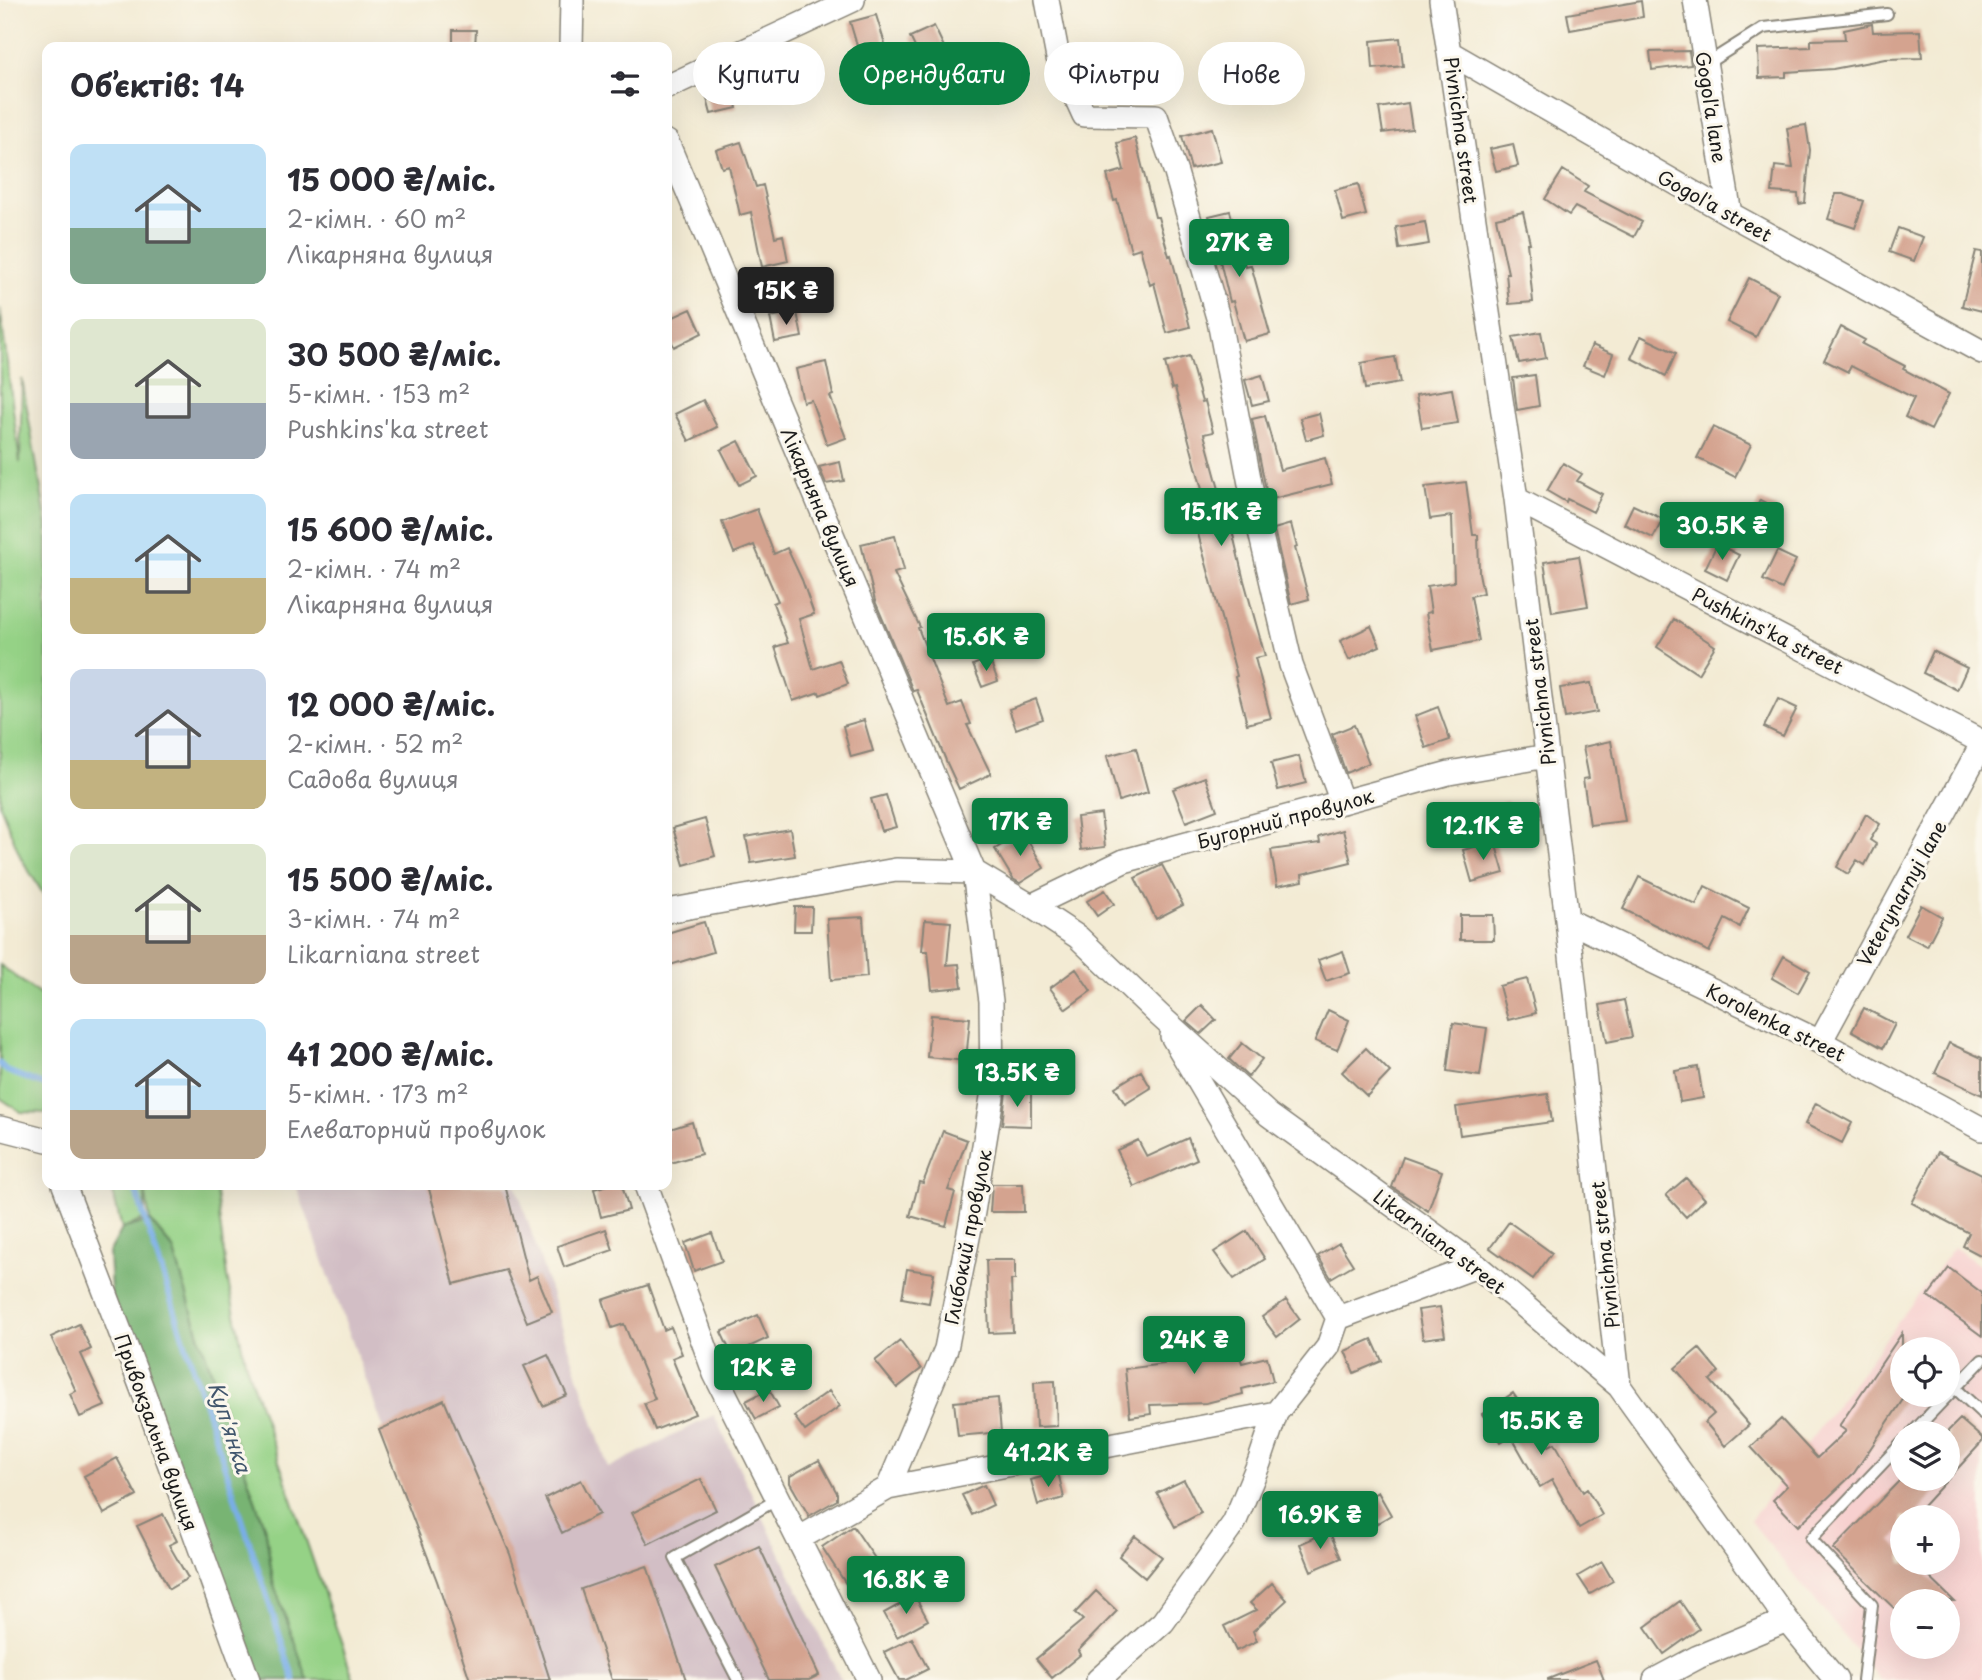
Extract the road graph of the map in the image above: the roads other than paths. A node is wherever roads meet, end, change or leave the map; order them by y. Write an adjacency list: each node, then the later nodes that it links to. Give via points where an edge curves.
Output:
1 (572, 0): 7 (street)
2 (853, 0): 10 (street)
3 (1047, 0): 17 (street, via 1058,58 1084,115 1156,116 1219,321 1291,665)
4 (1441, 0): 8 (street, Pivnichna street)
5 (1695, 0): 9 (street, Gogol'a lane)
6 (1887, 15): 9 (lane, via 1763,28)
7 (571, 42)
8 (1450, 53): 12 (street, Gogol'a street); 14 (street, Pivnichna street)
9 (1706, 64): 12 (street, Gogol'a lane)
10 (672, 85)
11 (672, 154): 18 (street, Лікарняна вулиця)
12 (1730, 214): 13 (street, Gogol'a street)
13 (1982, 352)
14 (1516, 499): 15 (street, Pushkins'ka street); 16 (street, Pivnichna street)
15 (1982, 743): 23 (street, Veterynarnyi lane)
16 (1547, 756): 17 (street, Бугорний провулок, via 1449,773); 21 (street, Pivnichna street)
17 (1342, 802): 19 (street, Бугорний провулок, via 1125,861)
18 (974, 872): 19 (street, Likarniana street); 20 (street, via 896,870); 40 (street, Глибокий провулок, via 991,1001 992,1097 946,1349)
19 (1031, 906): 22 (street, Likarniana street, via 1078,937)
20 (672, 910)
21 (1567, 920): 23 (street, Korolenka street); 33 (street, Pivnichna street)
22 (1159, 1016): 29 (street, Likarniana street, via 1269,1115); 30 (street)
23 (1820, 1042): 25 (street, Korolenka street)
24 (0, 1128): 26 (street)
25 (1982, 1129)
26 (42, 1140)
27 (66, 1190): 44 (street, Привокзальна вулиця)
28 (648, 1190): 41 (street, via 715,1374)
29 (1477, 1266): 30 (street); 33 (street, Likarniana street)
30 (1338, 1318): 36 (street, via 1328,1347)
31 (1982, 1360): 32 (lane)
32 (1960, 1383)
33 (1619, 1386): 43 (street, Likarniana street)
34 (1960, 1393): 37 (lane)
35 (1937, 1407): 38 (lane)
36 (1276, 1413): 40 (street); 47 (street, via 1234,1523 1163,1622)
37 (1982, 1413)
38 (1923, 1421)
39 (1890, 1456): 50 (lane, via 1811,1539 1872,1605)
40 (888, 1488): 42 (street)
41 (778, 1499): 42 (street); 45 (lane, via 675,1558)
42 (798, 1539): 46 (street)
43 (1787, 1620): 48 (street); 49 (street, Likarniana street)
44 (248, 1680)
45 (737, 1680)
46 (869, 1680)
47 (1097, 1680)
48 (1655, 1680)
49 (1836, 1680)
50 (1863, 1680)

